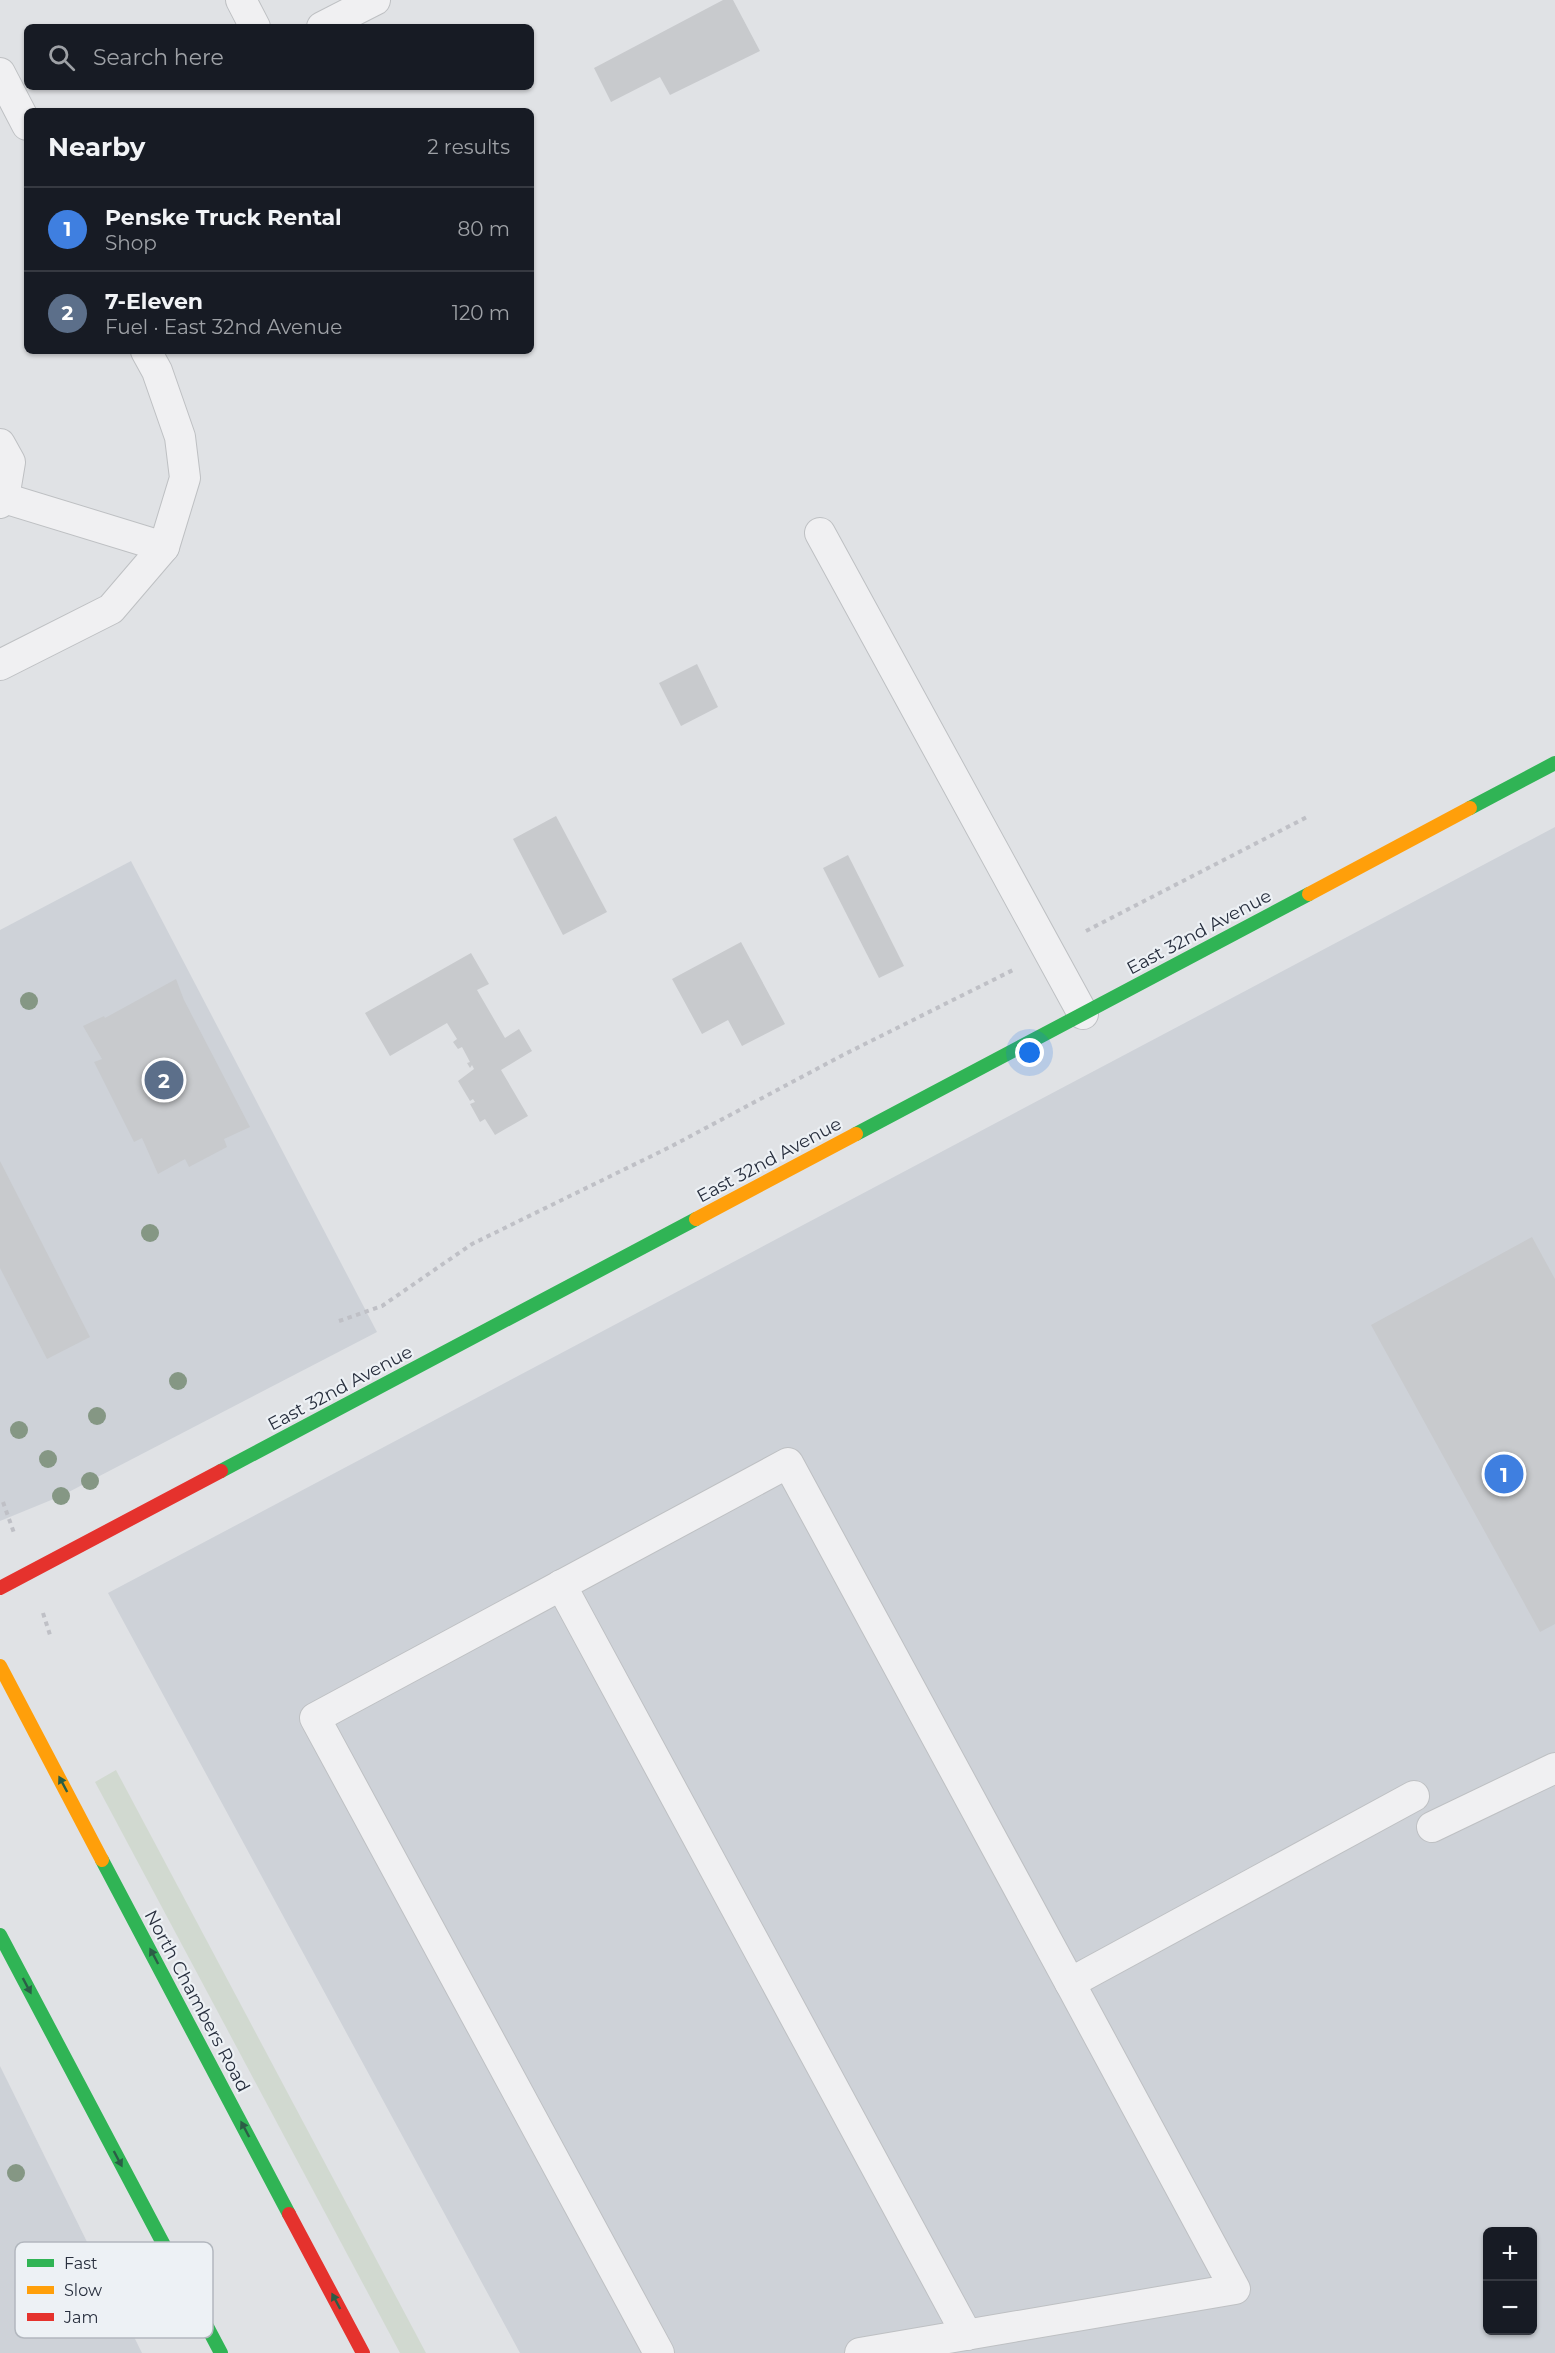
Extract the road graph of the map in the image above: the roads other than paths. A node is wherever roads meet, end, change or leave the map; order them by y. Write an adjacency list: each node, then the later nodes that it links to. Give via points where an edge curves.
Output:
1 (241, 0): 3 (lane)
2 (375, 0): 4 (lane)
3 (253, 24)
4 (328, 24)
5 (0, 73): 6 (lane)
6 (24, 119)
7 (148, 354): 11 (lane, via 180,437 185,478)
8 (0, 444): 9 (lane, via 10,462)
9 (2, 501): 11 (lane)
10 (820, 533): 14 (lane)
11 (164, 547): 12 (lane, via 111,609)
12 (0, 665)
13 (1555, 763): 14 (street, East 32nd Avenue)
14 (1083, 1014): 16 (street, East 32nd Avenue)
15 (561, 1586): 22 (lane, via 788,1463); 24 (lane); 28 (lane, via 315,1718)
16 (0, 1588)
17 (0, 1666): 27 (street, North Chambers Road, one-way to 17)
18 (1555, 1768): 20 (lane)
19 (1414, 1796): 22 (lane)
20 (1432, 1827)
21 (0, 1935): 23 (street, one-way to 23)
22 (1070, 1983): 24 (lane, via 1235,2289)
23 (162, 2242)
24 (967, 2335): 29 (lane)
25 (213, 2338): 26 (street, one-way to 26)
26 (221, 2353)
27 (363, 2353)
28 (658, 2353)
29 (860, 2353)

